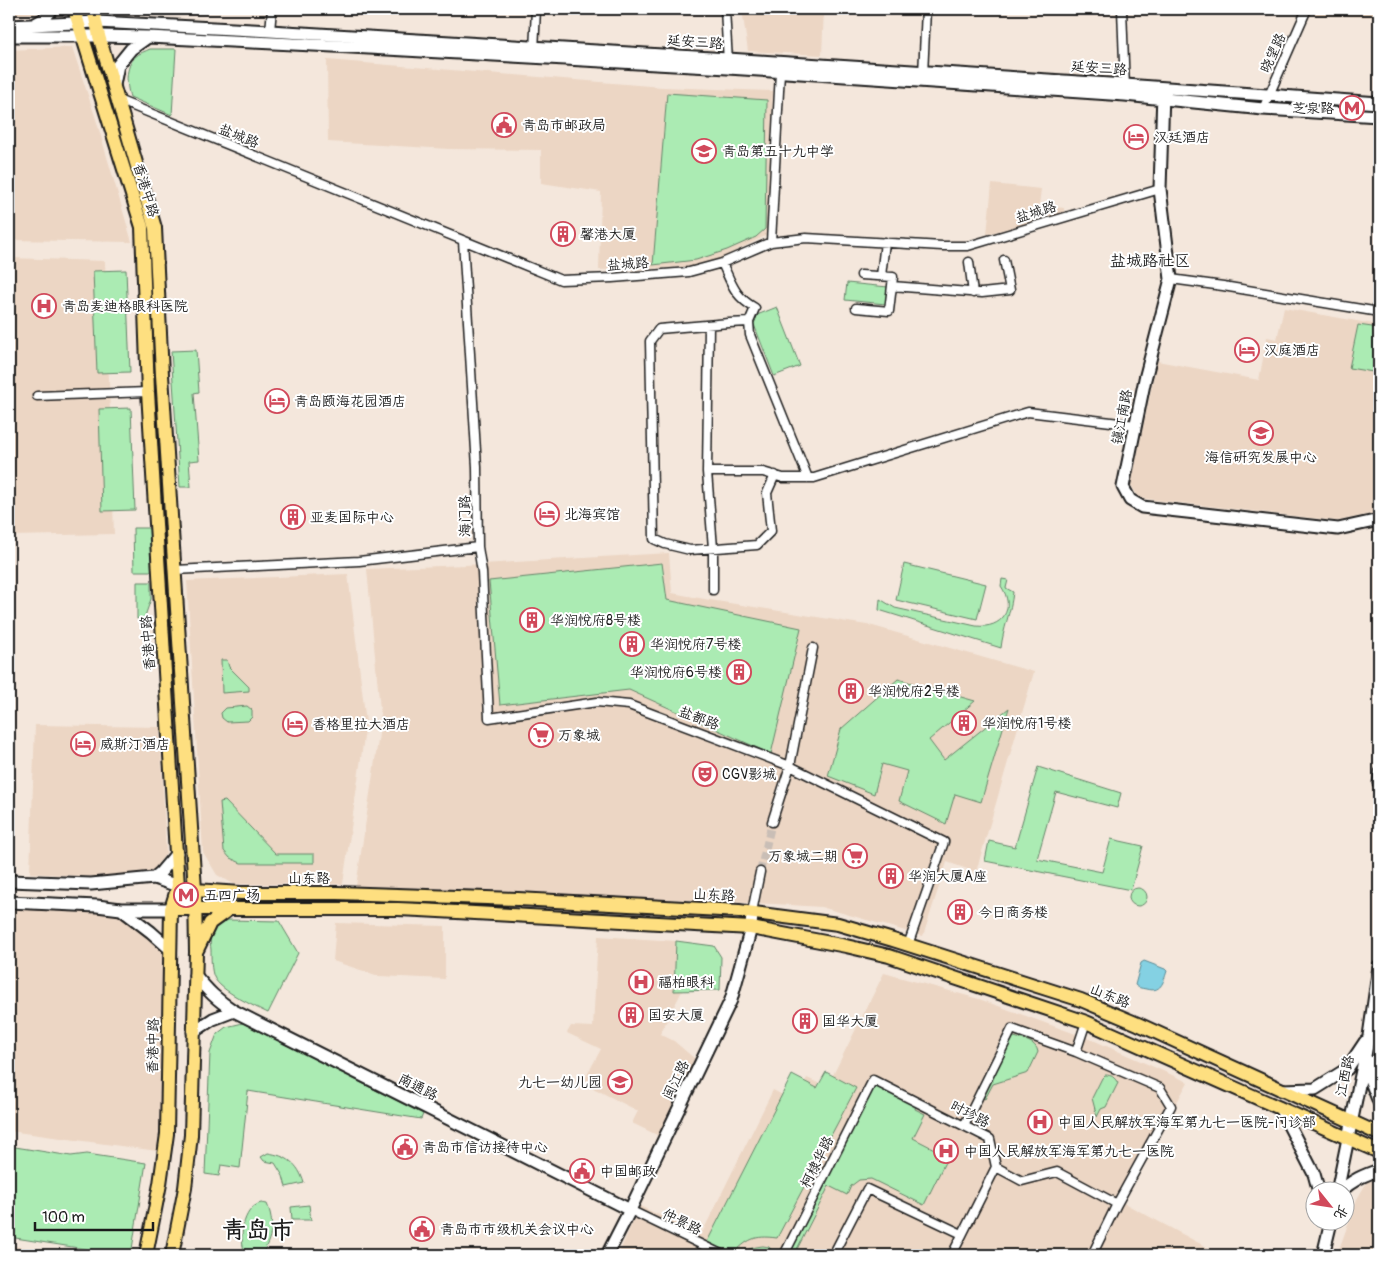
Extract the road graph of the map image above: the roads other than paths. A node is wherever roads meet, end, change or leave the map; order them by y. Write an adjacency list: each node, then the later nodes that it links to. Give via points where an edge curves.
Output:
1 (52, 9): 13 (main road)
2 (74, 9): 10 (main road, 香港中路)
3 (93, 9): 11 (main road, 香港中路)
4 (272, 9): 14 (street)
5 (536, 9): 19 (street)
6 (725, 9): 20 (street)
7 (926, 9): 22 (street)
8 (1122, 9): 24 (street)
9 (1307, 9): 26 (street, 晓望路)
10 (78, 22): 11 (main road, 延安三路); 13 (main road, 延安三路); 16 (main road, 香港中路)
11 (97, 22): 14 (main road, 延安三路); 17 (main road, 香港中路)
12 (9, 26): 13 (main road, 延安三路)
13 (33, 26)
14 (270, 31): 19 (main road, 延安三路)
15 (9, 36): 16 (main road, 延安三路)
16 (81, 36): 17 (main road, 延安三路); 47 (main road, 香港中路, via 142,227)
17 (99, 36): 18 (main road, 延安三路); 23 (main road, 香港中路)
18 (148, 37): 19 (main road, 延安三路); 23 (main road, via 131,49 118,65)
19 (534, 52): 20 (main road, 延安三路)
20 (728, 63): 21 (main road, 延安三路); 22 (main road, 延安三路)
21 (780, 72): 22 (main road, 延安三路); 33 (street)
22 (923, 77): 24 (main road, 延安三路)
23 (114, 85): 27 (main road, 香港中路)
24 (1125, 90): 25 (main road, 延安三路)
25 (1163, 93): 26 (main road, 延安三路); 29 (main road, 延安三路); 31 (main road, 镇江南路)
26 (1268, 96): 28 (main road, 延安三路); 29 (street, 晓望路)
27 (118, 100): 32 (street, 盐城路); 56 (main road, 香港中路, via 155,228)
28 (1379, 104)
29 (1263, 109): 30 (main road, 延安三路)
30 (1379, 116)
31 (1160, 189): 34 (street, 盐城路, via 968,246); 40 (main road, 镇江南路)
32 (463, 241): 37 (street, 盐城路, via 561,280 689,272); 54 (street, 海门路, via 477,467)
33 (771, 242): 34 (street, 盐城路, via 806,238); 37 (street, 盐城路)
34 (885, 242): 39 (street)
35 (1004, 260): 42 (street, via 1010,290)
36 (969, 262): 42 (street)
37 (722, 263): 45 (street, via 736,294 755,308)
38 (860, 275): 39 (street)
39 (881, 276): 41 (street, via 893,277)
40 (1171, 279): 44 (street); 49 (main road, 镇江南路)
41 (892, 286): 42 (street); 43 (street, via 889,311)
42 (973, 292)
43 (856, 308)
44 (1379, 312)
45 (749, 322): 46 (street); 52 (street, via 750,335)
46 (709, 325): 50 (street); 55 (street, via 659,329 650,341 654,538 690,550)
47 (148, 392): 48 (street); 63 (main road, 香港中路)
48 (37, 396)
49 (1136, 425): 52 (street, via 1028,412); 53 (main road, 镇江南路, via 1123,487 1130,500 1142,507 1338,529)
50 (707, 472): 51 (street, via 763,472); 55 (street)
51 (775, 476): 52 (street); 55 (street, via 767,493 771,531 757,545)
52 (808, 478)
53 (1379, 520)
54 (478, 547): 56 (street, 海门路, via 359,561); 59 (street, 盐都路, via 489,718 597,702 629,705)
55 (713, 548): 57 (street)
56 (175, 570): 68 (main road, 香港中路)
57 (712, 590)
58 (813, 648): 59 (street)
59 (790, 766): 62 (street); 76 (street, 盐都路, via 944,842)
60 (1379, 772): 61 (street)
61 (1378, 784)
62 (772, 822)
63 (177, 853): 65 (main road); 67 (main road, 香港中路)
64 (760, 872): 74 (street)
65 (154, 878): 66 (main road, 山东路, via 91,884); 67 (main road, 山东路)
66 (9, 881)
67 (178, 886): 68 (main road, 山东路); 72 (main road, 香港中路)
68 (195, 890): 71 (main road, 香港中路); 74 (main road, 山东路, via 518,899)
69 (9, 902): 70 (main road)
70 (121, 909): 72 (main road); 77 (main road)
71 (195, 909): 72 (main road); 73 (main road); 78 (main road, 香港中路)
72 (171, 910): 77 (main road, 香港中路)
73 (228, 910): 75 (main road, via 398,909); 78 (main road, via 210,923)
74 (752, 912): 75 (main road, 闽江路); 76 (main road, 山东路, via 838,924)
75 (751, 928): 82 (main road, via 889,956); 101 (main road, 闽江路, via 731,1000)
76 (908, 945): 87 (main road, 山东路, via 1081,1000)
77 (170, 949): 104 (main road, 香港中路, via 167,1134)
78 (196, 952): 80 (main road, 香港中路)
79 (1379, 966): 84 (main road, 江西路)
80 (195, 975): 81 (main road, 南通路, via 208,991); 83 (main road, 香港中路)
81 (234, 1011): 83 (main road); 101 (main road, 南通路)
82 (1086, 1022): 85 (street); 89 (main road)
83 (194, 1032): 105 (main road, 香港中路, via 191,1136)
84 (1369, 1036): 87 (main road, via 1347,1069 1315,1089); 88 (main road, via 1368,1074); 90 (main road, 江西路)
85 (1076, 1052): 91 (street, via 1012,1028); 100 (street, via 1160,1088 1171,1106)
86 (873, 1080): 91 (street, 时珍路); 108 (street, 柯棣华路)
87 (1281, 1090): 90 (main road, 山东路)
88 (1379, 1102)
89 (1280, 1108): 93 (main road); 97 (main road)
90 (1351, 1121): 92 (main road, 山东路); 93 (main road, 江西路)
91 (964, 1126): 95 (street, 时珍路, via 990,1139)
92 (1379, 1134)
93 (1347, 1138): 94 (main road); 98 (main road, 江西路)
94 (1379, 1152)
95 (996, 1167): 100 (street, via 1022,1181 1057,1172); 103 (street)
96 (1379, 1170): 99 (main road)
97 (1316, 1182)
98 (1340, 1182)
99 (1352, 1182)
100 (1117, 1204): 111 (street)
101 (630, 1210): 106 (main road, 闽江路); 107 (street, 仲景路)
102 (1328, 1232): 112 (main road)
103 (962, 1234): 109 (street, via 867,1189); 110 (street)
104 (146, 1255)
105 (172, 1255)
106 (607, 1255)
107 (723, 1255)
108 (784, 1255)
109 (833, 1255)
110 (952, 1255)
111 (1092, 1255)
112 (1323, 1255)

